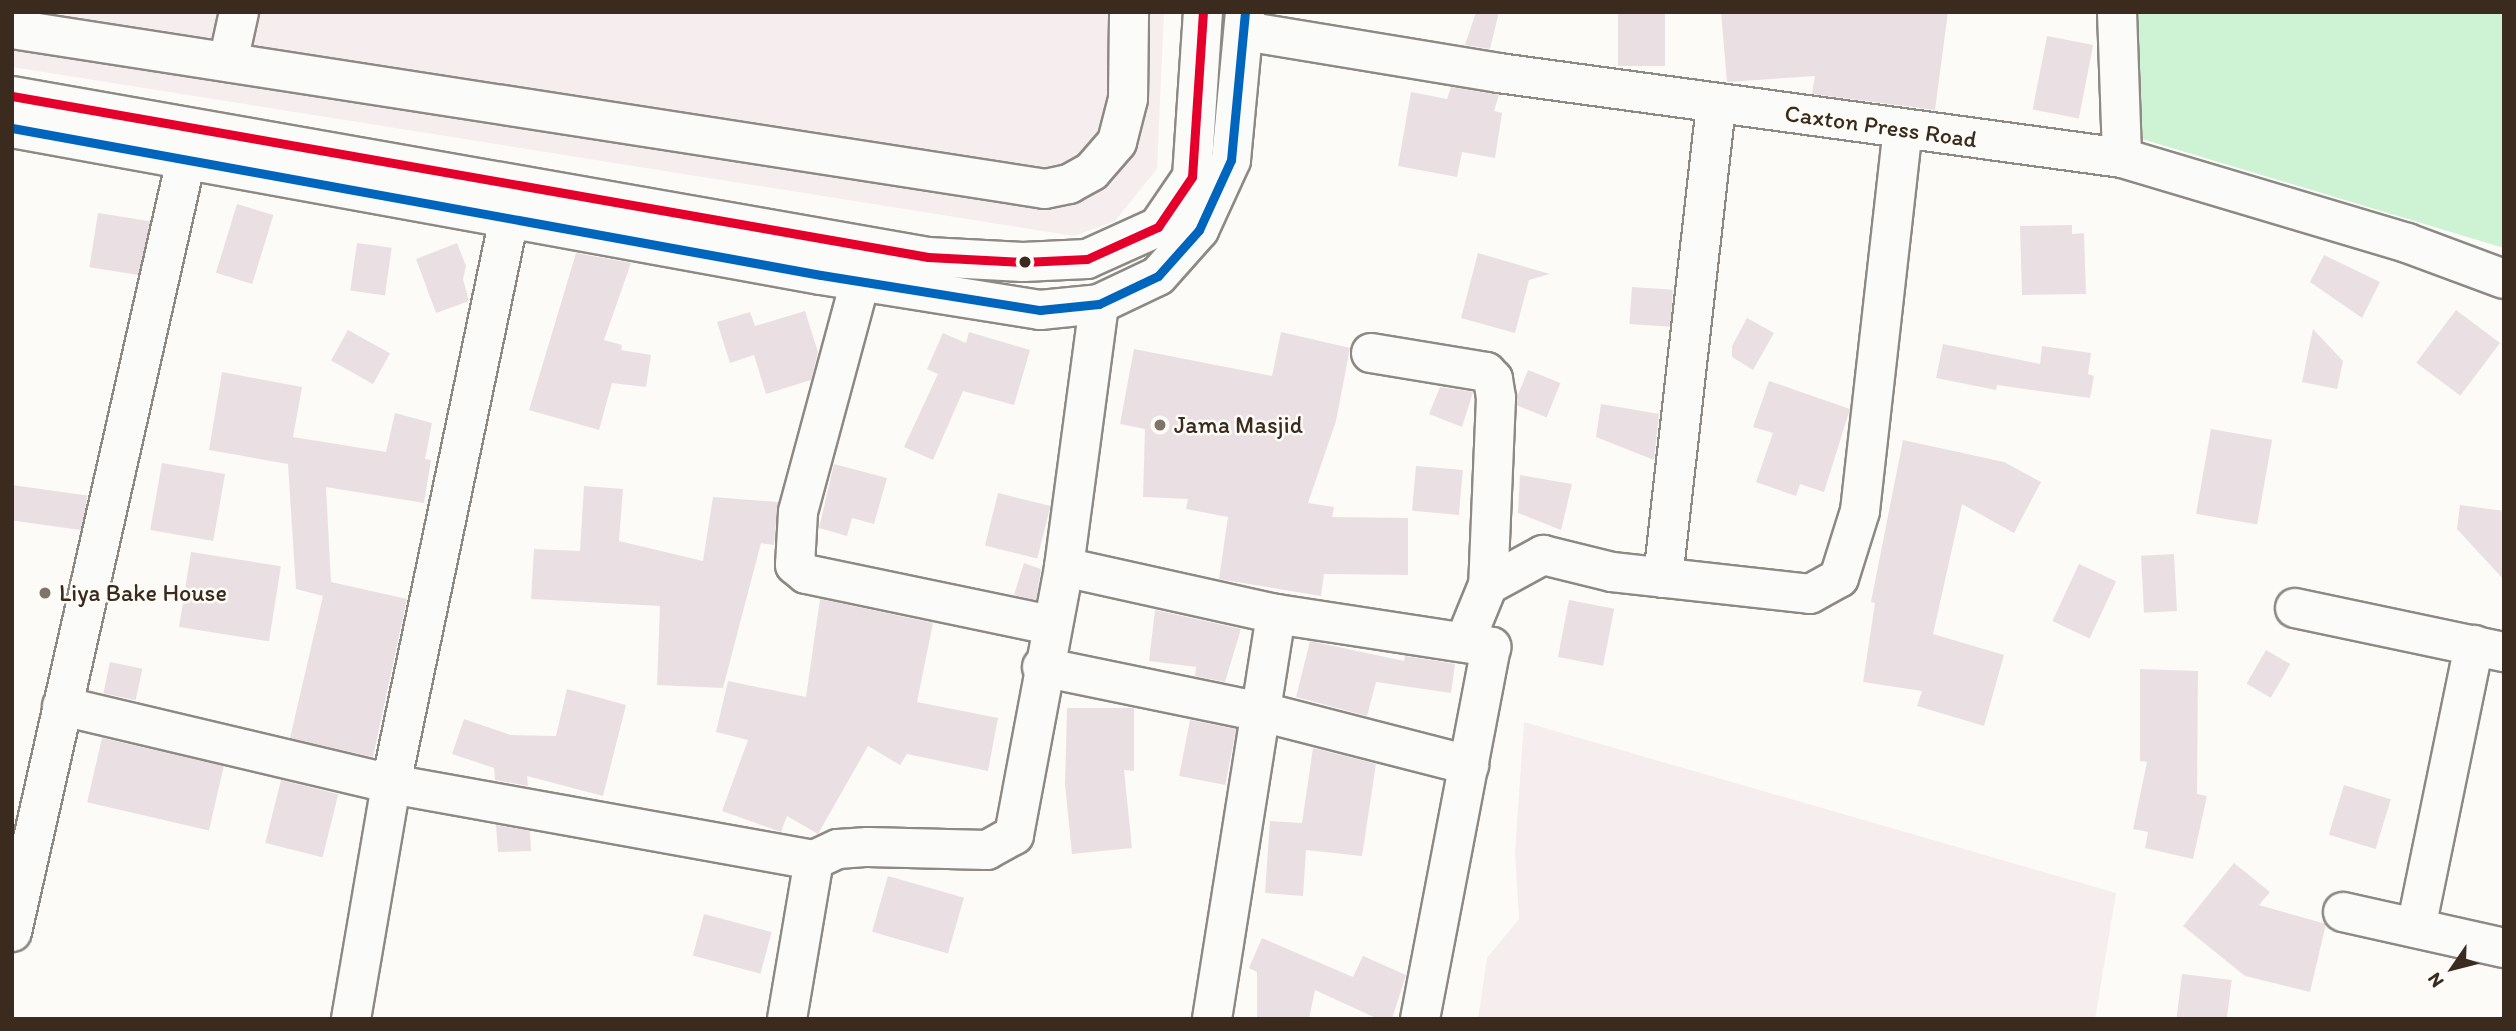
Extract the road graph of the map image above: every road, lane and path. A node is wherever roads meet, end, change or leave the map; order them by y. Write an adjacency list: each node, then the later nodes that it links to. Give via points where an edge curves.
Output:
1 (239, 12): 7 (street)
2 (1129, 12): 7 (street, via 1128,99 1117,142 1092,171 1069,184 1045,189)
3 (1203, 12): 8 (street, via 1192,177 1158,226 1087,259 1023,262 928,257)
4 (2117, 12): 12 (street)
5 (1245, 22): 9 (street, Caxton Press Road); 17 (street, via 1231,160 1199,230 1158,276)
6 (12, 29): 7 (street)
7 (228, 62)
8 (12, 96)
9 (1716, 103): 11 (street, Caxton Press Road); 20 (street)
10 (12, 128): 13 (street)
11 (1903, 130): 12 (street, Caxton Press Road); 20 (street, via 1860,511 1839,578 1810,594)
12 (2122, 159): 15 (street, Caxton Press Road, via 2407,243)
13 (186, 160): 14 (street); 28 (street)
14 (509, 218): 16 (street); 31 (street)
15 (2504, 279)
16 (860, 282): 17 (street, via 1040,310); 24 (street, via 798,512 795,565 806,574)
17 (1099, 304): 19 (street)
18 (1371, 353): 21 (street, via 1486,372 1493,379)
19 (1064, 567): 23 (street); 24 (street)
20 (1662, 578): 21 (street, via 1612,572 1543,555)
21 (1488, 585): 25 (street, via 1465,641)
22 (2295, 608): 26 (street)
23 (1276, 614): 25 (street); 29 (street)
24 (1050, 625): 27 (street)
25 (1491, 647): 30 (street)
26 (2489, 648): 34 (street)
27 (1042, 667): 29 (street); 32 (street, via 1014,835 988,850 868,847 838,849)
28 (62, 706): 31 (street); 35 (street)
29 (1262, 712): 30 (street); 39 (street)
30 (1469, 765): 40 (street)
31 (391, 784): 32 (street); 37 (street)
32 (814, 860): 38 (street)
33 (2343, 912): 34 (street)
34 (2416, 928): 36 (street)
35 (12, 932)
36 (2504, 948)
37 (351, 1019)
38 (787, 1019)
39 (1212, 1019)
40 (1420, 1019)

